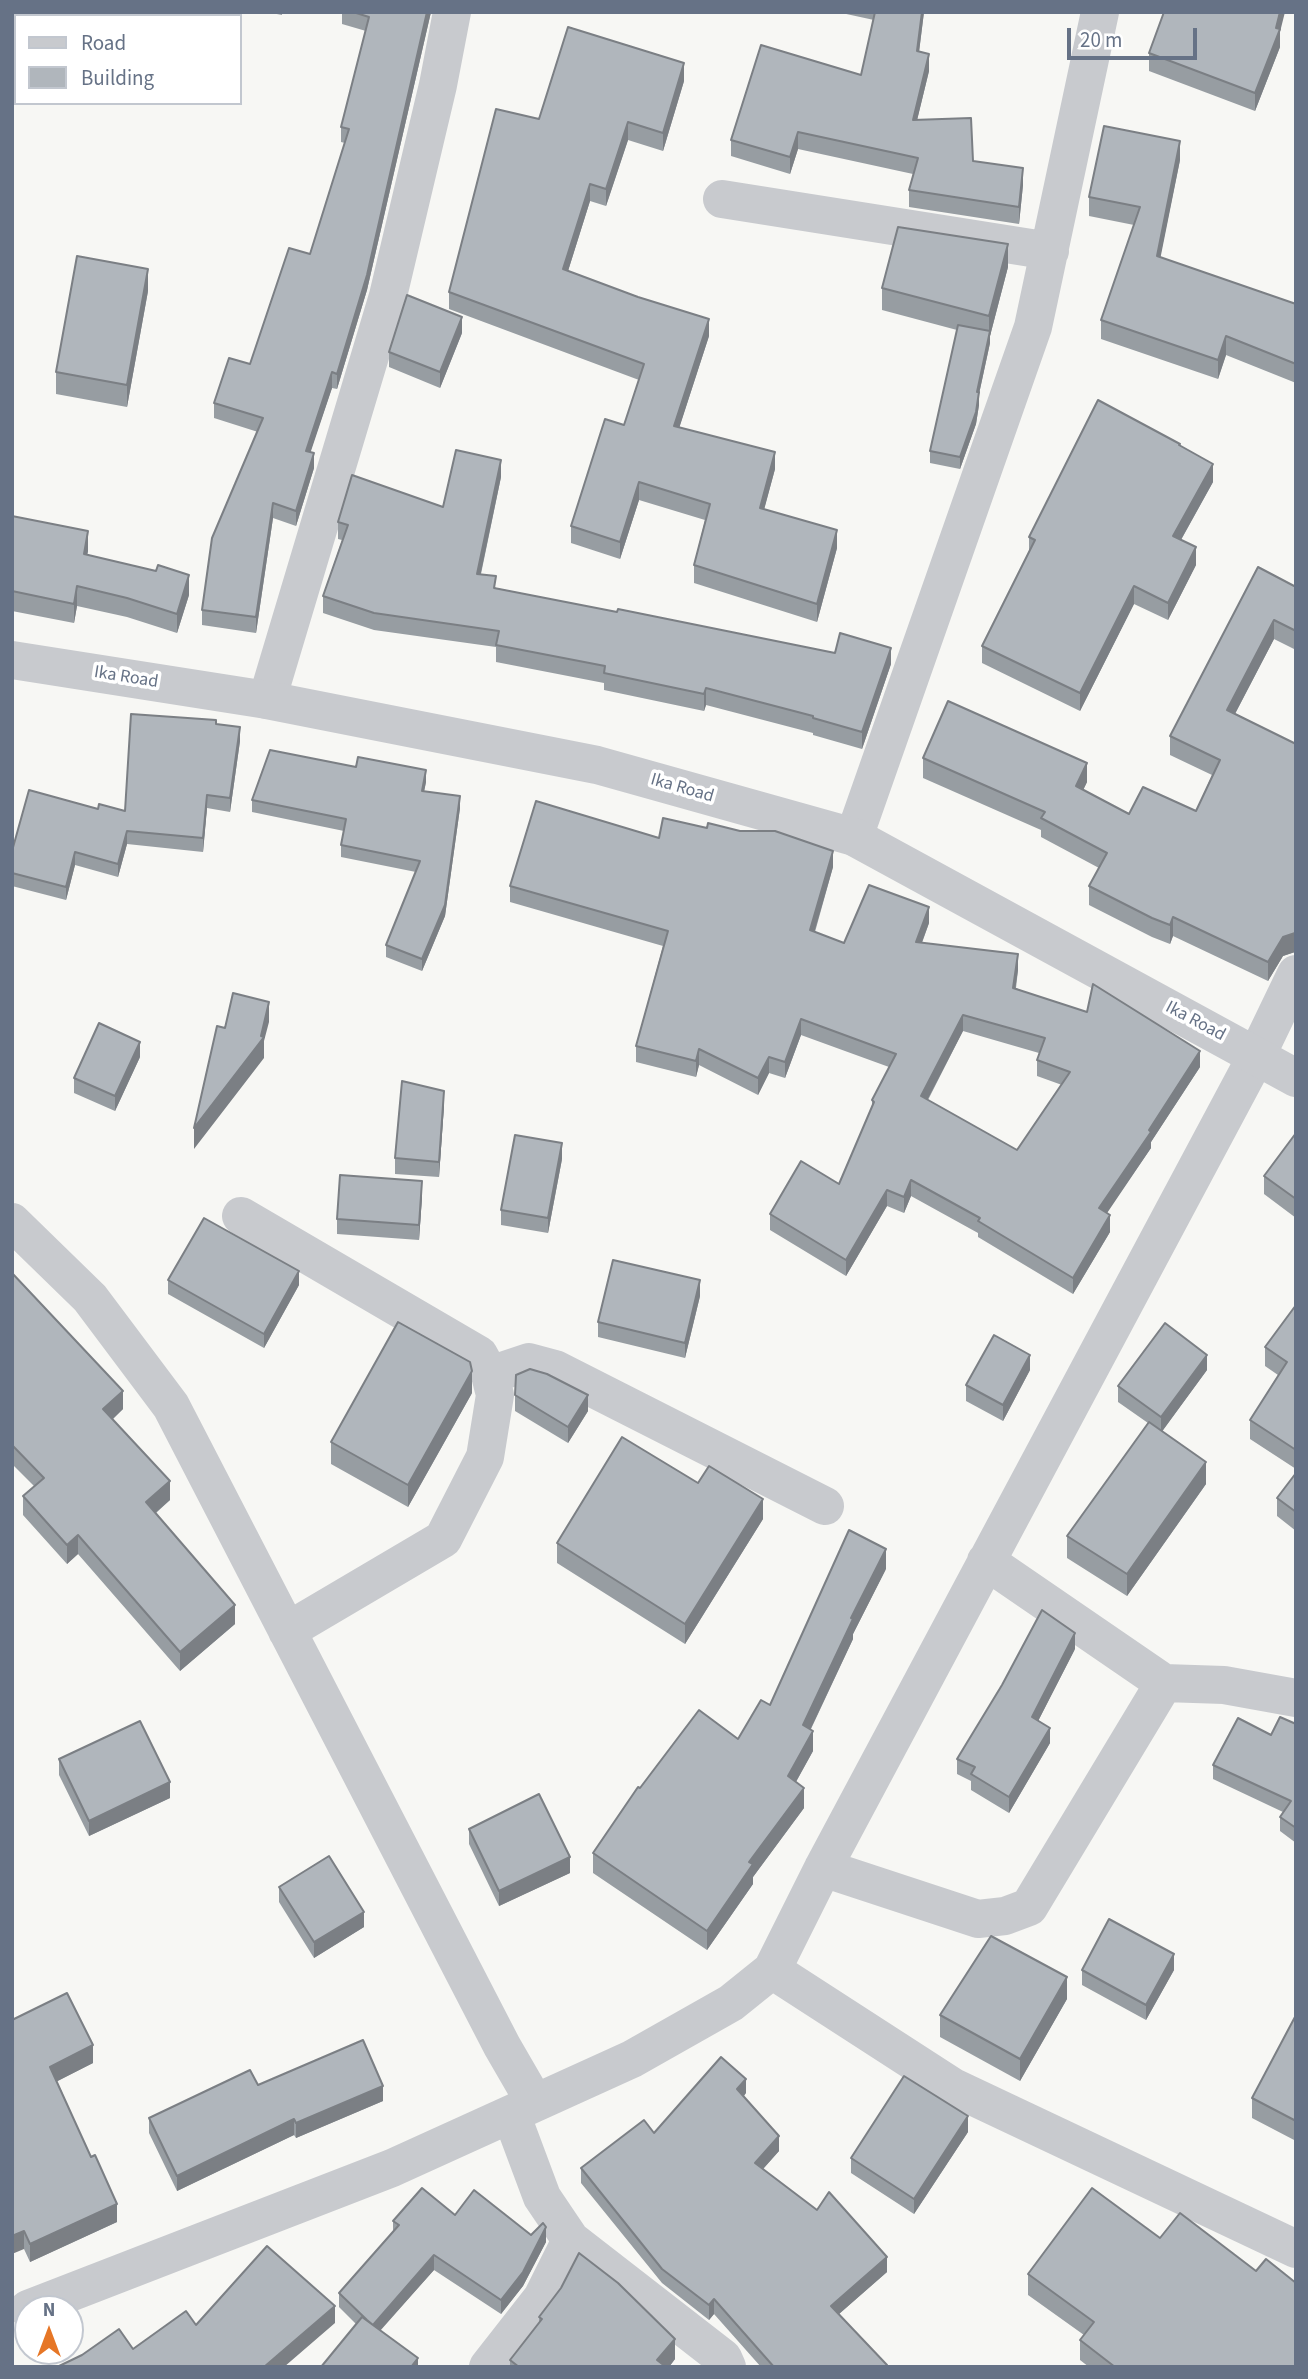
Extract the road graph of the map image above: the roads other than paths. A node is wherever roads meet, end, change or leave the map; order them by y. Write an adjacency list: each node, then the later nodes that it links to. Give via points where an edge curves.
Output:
1 (452, 12): 6 (street, via 388,296)
2 (1100, 12): 4 (street)
3 (722, 199): 4 (street)
4 (1050, 251): 7 (street, via 1033,327)
5 (12, 660): 6 (street, Ika Road)
6 (267, 700): 7 (street, Ika Road, via 597,765)
7 (854, 837): 9 (street, Ika Road)
8 (1296, 974): 9 (street)
9 (1257, 1055): 10 (street, Ika Road); 15 (street)
10 (1296, 1078)
11 (241, 1216): 13 (street, via 480,1355)
12 (12, 1222): 16 (street, via 90,1298 170,1406)
13 (490, 1375): 14 (street, via 529,1362 555,1369); 16 (street, via 495,1395 485,1457 443,1539)
14 (825, 1506)
15 (986, 1561): 17 (street); 19 (street)
16 (287, 1631): 21 (street, via 502,2046)
17 (1164, 1683): 18 (street, via 1224,1685); 19 (street, via 1029,1907 978,1919)
18 (1296, 1698)
19 (822, 1868): 20 (street)
20 (772, 1970): 21 (street, via 731,2003 632,2059); 23 (street, via 953,2087)
21 (523, 2109): 22 (street, via 542,2197); 24 (street, via 392,2168)
22 (571, 2240): 25 (street, via 542,2298); 26 (street, via 723,2358)
23 (1296, 2249)
24 (64, 2295)
25 (488, 2367)
26 (727, 2367)

